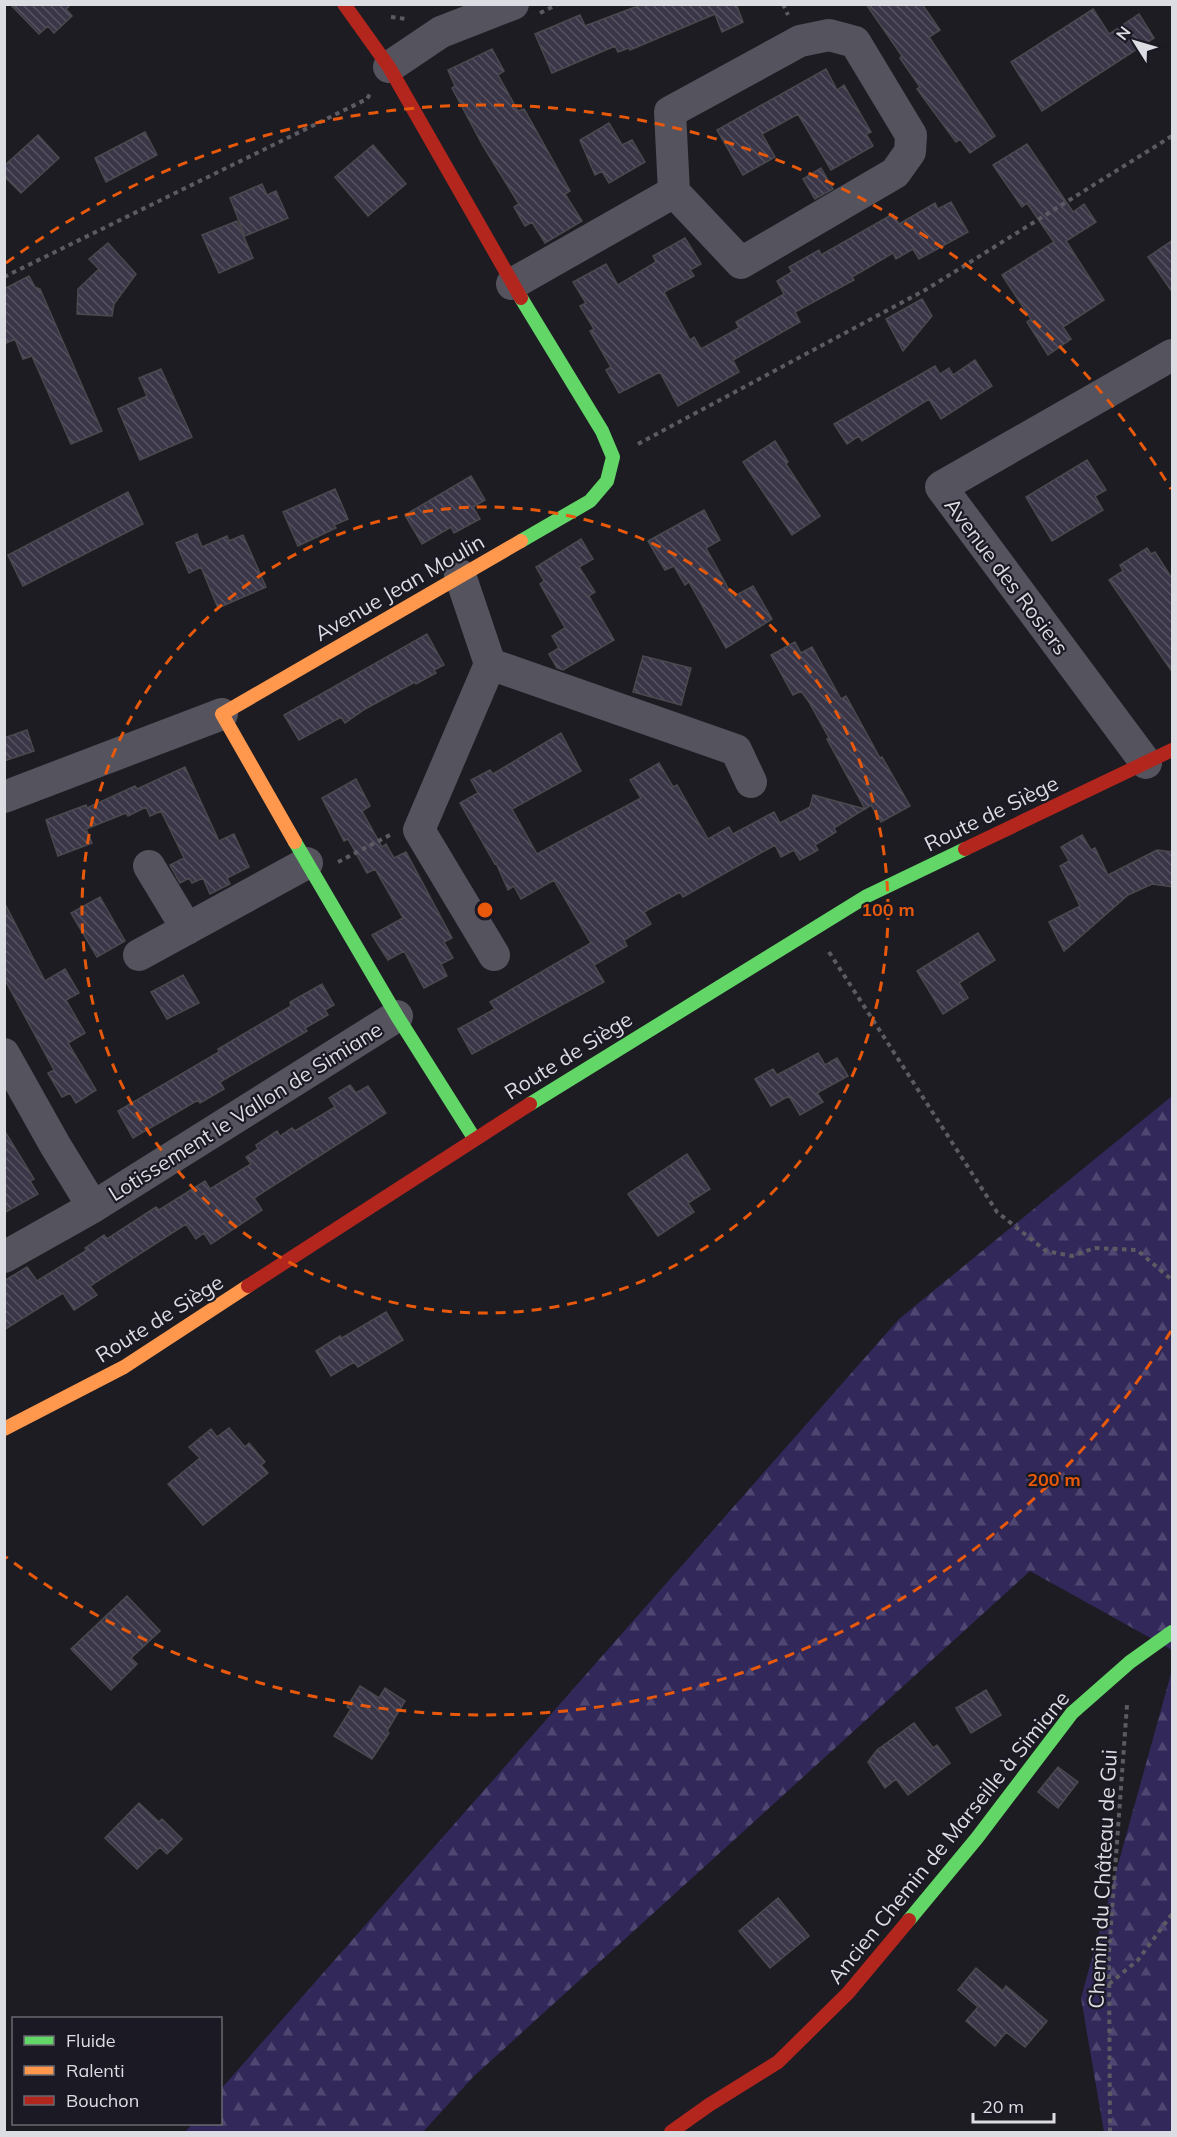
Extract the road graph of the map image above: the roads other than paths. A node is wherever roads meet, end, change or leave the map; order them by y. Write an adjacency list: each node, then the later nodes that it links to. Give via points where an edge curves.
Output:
1 (344, 4): 3 (street)
2 (513, 4): 3 (street, via 441,32)
3 (389, 68): 5 (street)
4 (674, 192): 4 (street, via 741,263 895,173 909,152 911,135 855,42 829,35 800,41 670,112); 5 (street)
5 (512, 284): 7 (street, Avenue Jean Moulin, via 602,430 614,457 607,482 590,501)
6 (1173, 355): 10 (street, Avenue des Rosiers, via 941,487)
7 (460, 575): 8 (street); 9 (street, Avenue Jean Moulin)
8 (490, 664): 11 (street, via 736,750); 17 (street, via 419,830)
9 (222, 714): 12 (street); 14 (street)
10 (1159, 756): 20 (street, Route de Siège, via 867,896)
11 (751, 782)
12 (4, 797)
13 (149, 866): 15 (street)
14 (310, 869): 15 (street); 18 (street)
15 (187, 929): 16 (street)
16 (139, 955)
17 (494, 955)
18 (397, 1016): 20 (street); 21 (street, Lotissement le Vallon de Simiane)
19 (4, 1054): 21 (street, Lotissement le Vallon de Simiane)
20 (474, 1138): 23 (street, Route de Siège, via 124,1367)
21 (93, 1207): 22 (street, Lotissement le Vallon de Simiane)
22 (4, 1257)
23 (4, 1429)
24 (1173, 1632): 25 (street, Ancien Chemin de Marseille à Simiane, via 1130,1662 1072,1713 977,1838 848,1993 778,2062)
25 (670, 2133)

